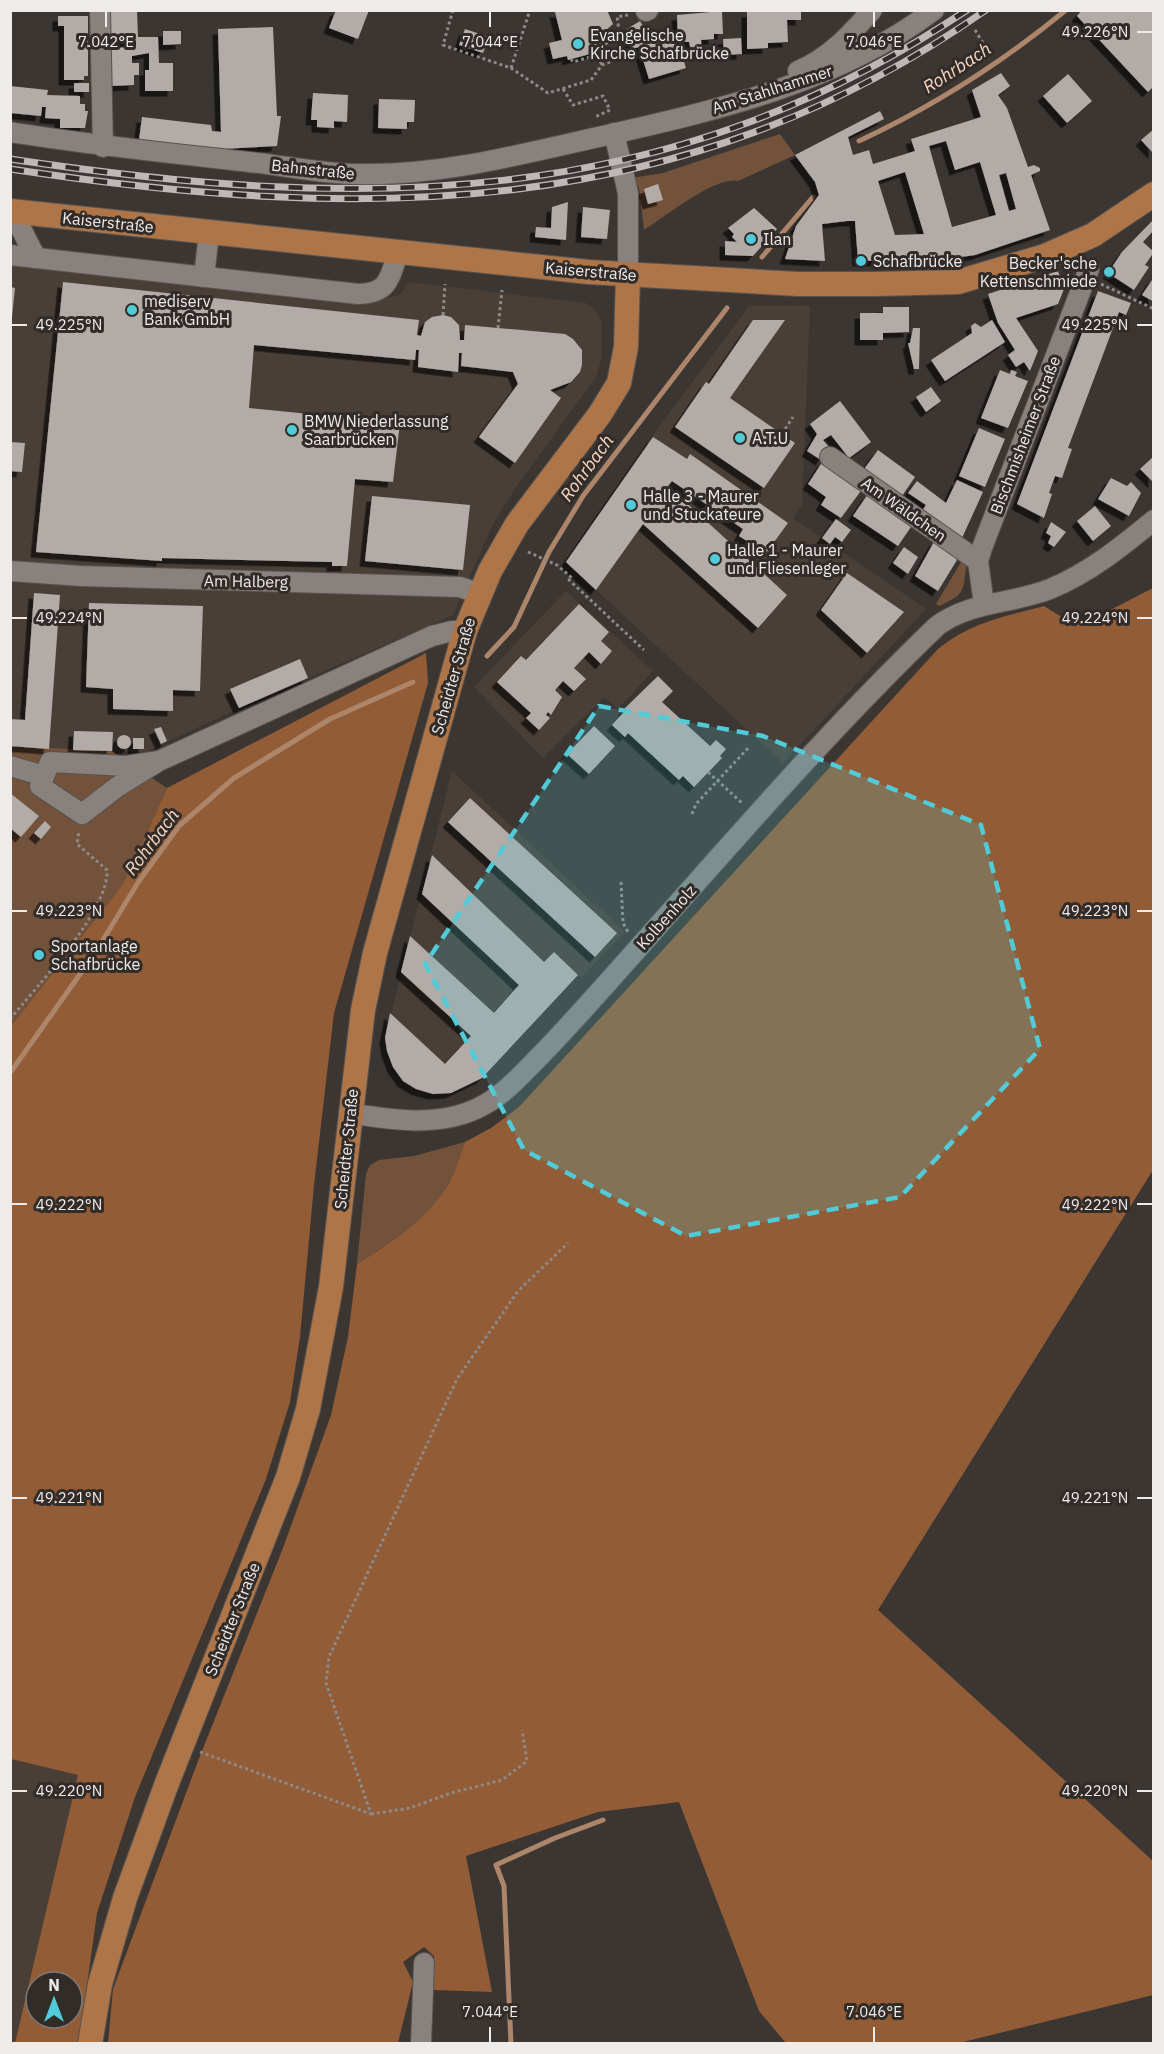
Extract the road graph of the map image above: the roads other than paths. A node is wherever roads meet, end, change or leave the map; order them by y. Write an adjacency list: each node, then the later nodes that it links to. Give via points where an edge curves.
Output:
1 (100, 10): 7 (street)
2 (872, 10): 4 (street, via 820,60 801,70 724,94)
3 (934, 10): 4 (street, Am Stahlhammer, via 898,37 851,62 808,80)
4 (703, 111): 6 (street, Bahnstraße)
5 (10, 132): 7 (street, Bahnstraße)
6 (614, 134): 7 (street, Bahnstraße, via 455,167 367,174); 15 (street, via 628,193)
7 (103, 147)
8 (1154, 194): 15 (main road, Kaiserstraße, via 1077,243 958,282 798,284)
9 (11, 211): 10 (main road, Kaiserstraße); 13 (street)
10 (209, 233): 11 (main road, Kaiserstraße); 16 (street)
11 (398, 253): 15 (main road, Kaiserstraße); 16 (street, via 388,282 372,293)
12 (10, 255): 13 (street)
13 (36, 258): 16 (street)
14 (1089, 269): 19 (street, Bischmisheimer Straße)
15 (628, 275): 21 (main road, Scheidter Straße, via 626,348 619,383 517,524)
16 (204, 277)
17 (830, 457): 19 (street, Am Wäldchen)
18 (1154, 520): 22 (street, Kolbenholz, via 1080,574 1043,591)
19 (978, 561): 22 (street, Bischmisheimer Straße)
20 (10, 571): 21 (street, Am Halberg, via 460,587)
21 (480, 594): 23 (main road, Scheidter Straße)
22 (984, 605): 27 (street, Kolbenholz, via 960,611 939,624 824,742 506,1091 459,1116 441,1119 416,1121)
23 (465, 631): 24 (street, via 432,636); 27 (main road, Scheidter Straße, via 375,953)
24 (159, 760): 26 (street, via 126,766 50,762); 26 (street, via 82,814 40,786)
25 (10, 766): 26 (street)
26 (44, 776)
27 (349, 1113): 29 (main road, Scheidter Straße, via 331,1287 308,1409 288,1477 125,1898 103,1973)
28 (424, 1963): 30 (street)
29 (90, 2043)
30 (421, 2043)

